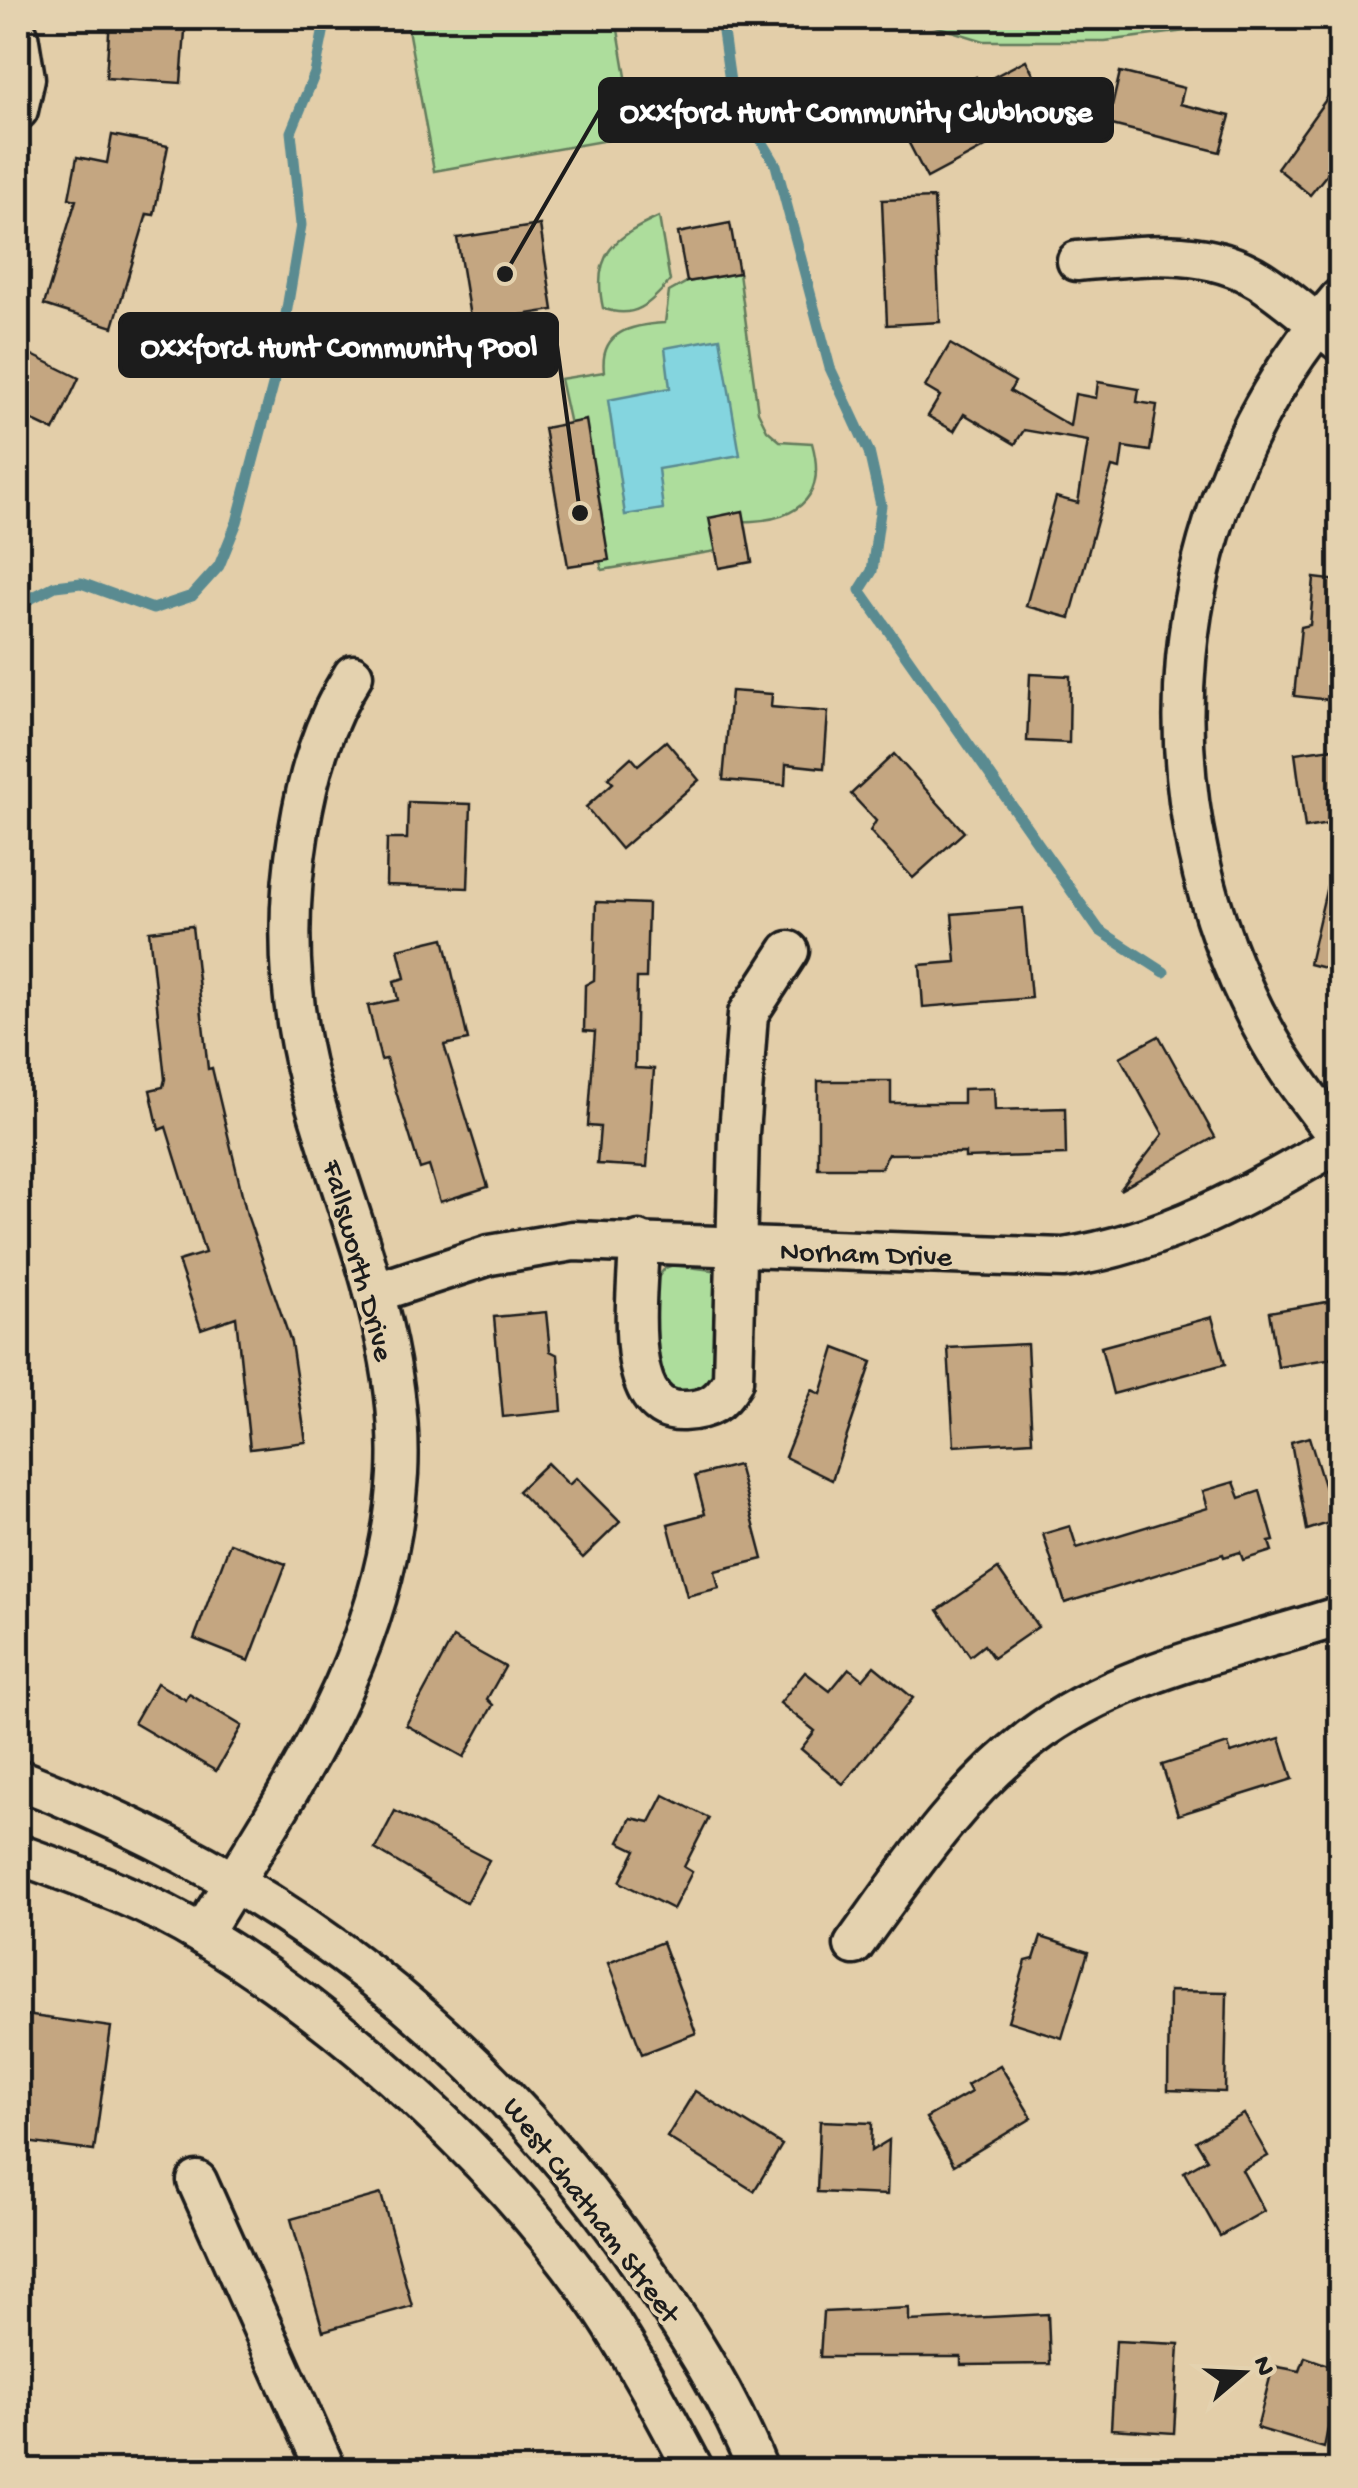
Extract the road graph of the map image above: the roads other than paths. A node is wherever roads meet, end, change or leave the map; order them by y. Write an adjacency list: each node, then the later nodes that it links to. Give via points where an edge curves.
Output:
1 (18, 35): 2 (street, via 25,78)
2 (18, 110)
3 (1077, 262): 4 (street, via 1158,254 1216,261)
4 (1333, 322): 7 (street, via 1246,436 1222,496 1200,565 1185,649 1183,713 1195,840 1224,942 1268,1038)
5 (353, 675): 10 (street, Fallsworth Drive, via 332,708 306,788 290,943 310,1084)
6 (788, 951): 9 (street, via 748,1014)
7 (1340, 1141): 9 (street, Norham Drive, via 1206,1218 1108,1251 1064,1258)
8 (639, 1241): 9 (street, Norham Drive); 9 (street, via 640,1379 653,1401 678,1412 709,1408 733,1381); 10 (street, Norham Drive, via 532,1246)
9 (737, 1246)
10 (374, 1293): 14 (street, Fallsworth Drive, via 390,1365 398,1471 382,1582 352,1676)
11 (1340, 1616): 16 (street, via 1138,1680 1034,1735 956,1812)
12 (18, 1780): 14 (street, West Chatham Street)
13 (18, 1854): 15 (street, West Chatham Street, via 108,1887)
14 (234, 1880): 15 (street, Fallsworth Drive); 20 (street, West Chatham Street, via 432,2023 544,2136 692,2339)
15 (202, 1934): 19 (street, West Chatham Street, via 338,2032 473,2151 598,2304)
16 (854, 1945)
17 (197, 2181): 18 (street)
18 (326, 2470)
19 (694, 2470)
20 (758, 2470)

